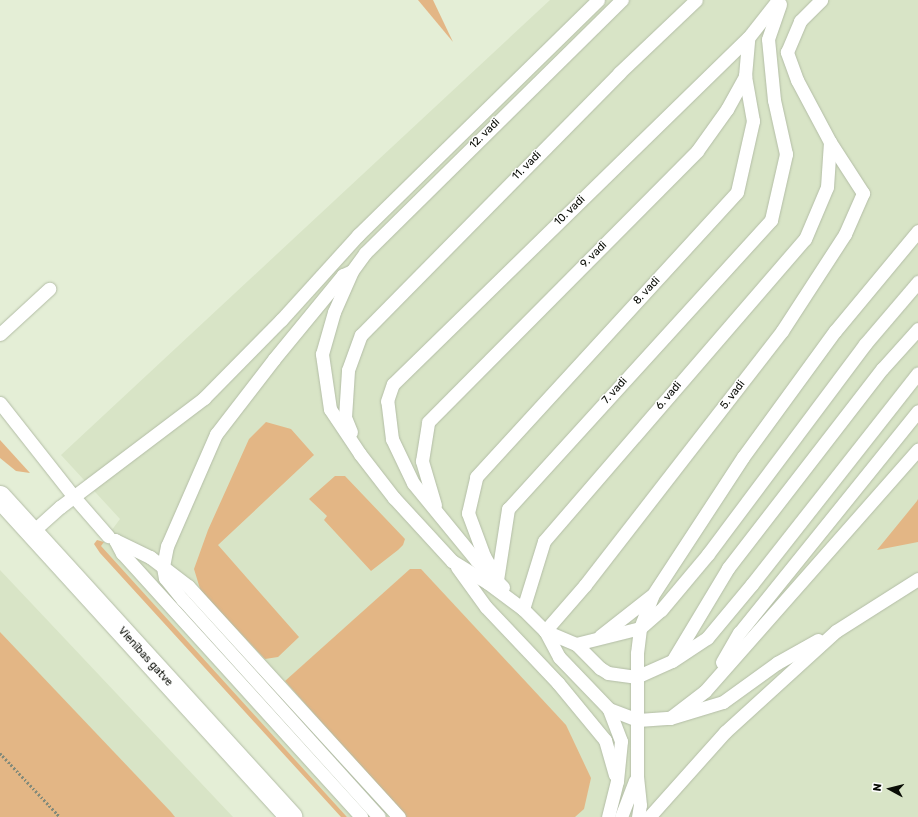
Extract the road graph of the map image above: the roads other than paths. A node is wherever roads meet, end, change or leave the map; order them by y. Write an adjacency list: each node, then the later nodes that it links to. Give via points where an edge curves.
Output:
1 (598, 0): 21 (lane, via 358,235 204,398)
2 (622, 0): 10 (lane, 12. vadi, via 365,253)
3 (696, 0): 19 (lane, 11. vadi, via 619,73 361,335 348,370 345,417)
4 (780, 0): 6 (lane, 10. vadi); 28 (lane, 7. vadi, via 768,39 774,100 786,154 771,220 508,509)
5 (821, 0): 8 (lane, via 800,21 787,52 797,80)
6 (748, 38): 7 (lane); 22 (lane, 10. vadi, via 393,384 387,401 392,439 413,483)
7 (745, 76): 22 (lane, 9. vadi, via 727,108 697,151 428,422 422,461); 28 (lane, 8. vadi, via 753,121 737,192 476,477 468,513 484,556)
8 (830, 142): 30 (lane, 6. vadi, via 826,187 805,239 544,541); 32 (lane, 5. vadi, via 863,193 845,234 778,337 585,585)
9 (918, 231): 29 (lane, via 835,331 752,444)
10 (352, 271): 19 (lane, via 334,312 322,354 330,409); 26 (lane, via 343,275 216,434 167,546)
11 (918, 282): 31 (lane, via 865,344 708,554 662,610)
12 (49, 289): 14 (lane)
13 (918, 329): 36 (lane, via 882,369 728,568)
14 (0, 334)
15 (918, 373): 36 (lane, via 707,638)
16 (0, 403): 21 (lane)
17 (918, 411): 38 (lane, via 739,633)
18 (918, 450): 38 (lane)
19 (360, 454): 25 (lane, via 394,498)
20 (0, 497): 23 (main road, Vienības gatve)
21 (74, 497): 23 (lane); 24 (lane)
22 (436, 511): 28 (lane, via 476,560)
23 (32, 532): 44 (main road, Vienības gatve)
24 (108, 536)
25 (452, 561): 30 (lane); 43 (lane, via 486,607 558,683 605,740)
26 (163, 567): 45 (lane, via 150,557 115,540 122,553); 46 (lane, via 165,578 183,600); 47 (lane, via 188,586)
27 (918, 579): 33 (lane)
28 (498, 580): 30 (lane)
29 (652, 596): 31 (lane); 34 (lane)
30 (523, 609): 32 (lane)
31 (640, 628): 34 (lane); 37 (lane)
32 (545, 631): 35 (lane); 39 (lane, via 559,657)
33 (836, 631): 40 (lane, via 777,663 723,702); 51 (lane, via 725,732)
34 (597, 638): 35 (lane)
35 (576, 644): 37 (lane, via 608,673)
36 (672, 661): 37 (lane)
37 (636, 678): 41 (lane)
38 (705, 691): 40 (lane)
39 (608, 709): 41 (lane); 43 (lane, via 621,740)
40 (670, 718): 41 (lane)
41 (638, 720): 42 (lane)
42 (637, 776): 49 (lane, via 624,815); 50 (lane, via 640,805)
43 (617, 781): 48 (lane)
44 (291, 817)
45 (361, 817)
46 (379, 817)
47 (399, 817)
48 (608, 817)
49 (621, 817)
50 (638, 817)
51 (649, 817)

